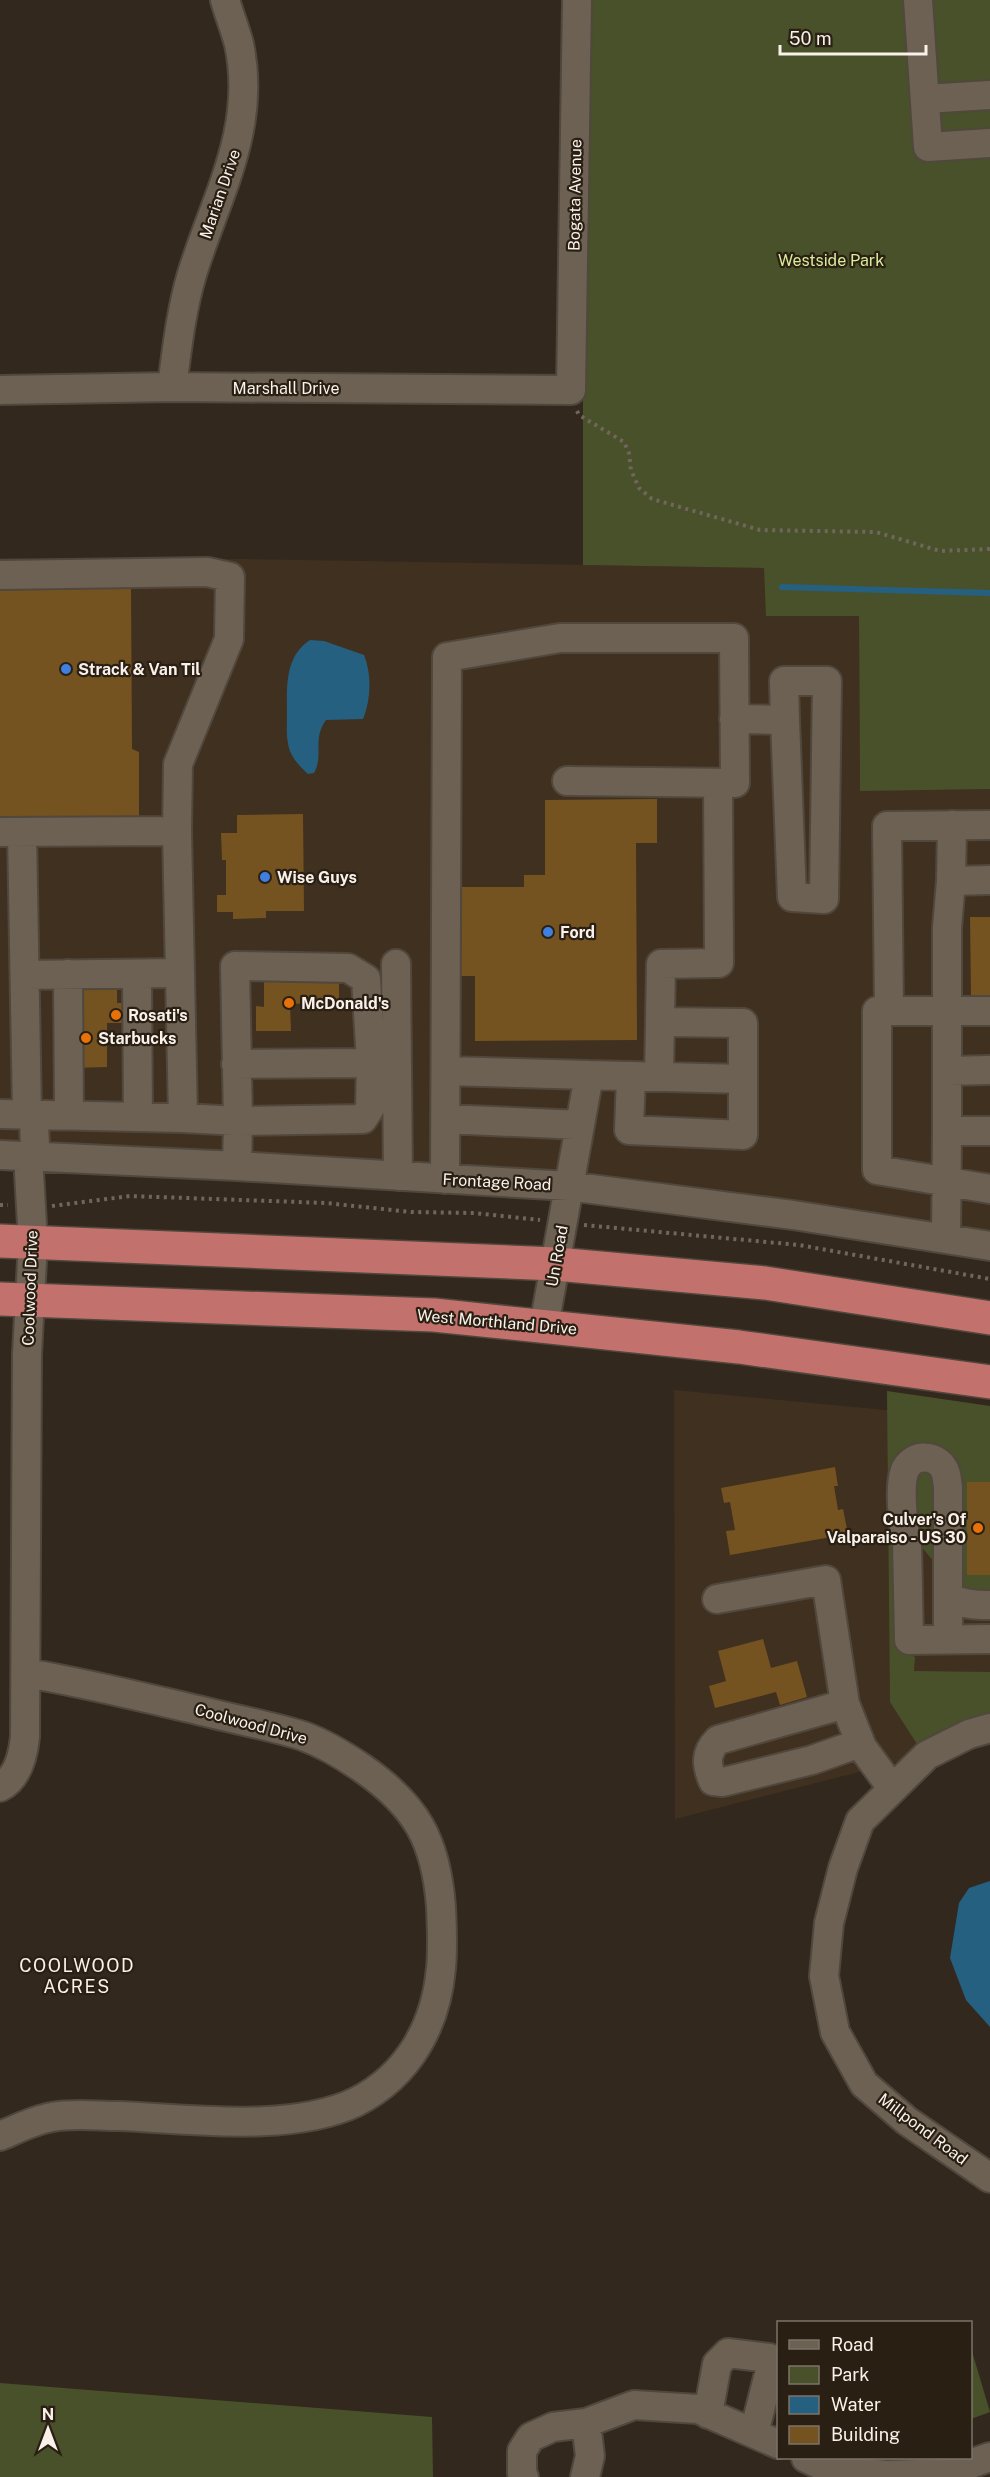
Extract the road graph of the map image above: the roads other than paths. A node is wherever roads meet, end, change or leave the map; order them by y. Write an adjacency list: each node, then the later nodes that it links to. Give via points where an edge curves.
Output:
1 (225, 0): 7 (street, Marian Drive, via 239,44 244,89 240,130 232,165 192,274)
2 (577, 0): 9 (street, Bogata Avenue)
3 (918, 0): 5 (street)
4 (990, 95): 5 (street)
5 (925, 99): 6 (street, via 928,147)
6 (990, 143)
7 (172, 387): 8 (street, Marshall Drive); 9 (street, Marshall Drive)
8 (0, 390)
9 (571, 390)
10 (0, 575): 17 (street, via 207,572 230,577 229,639 178,764)
11 (734, 719): 12 (street); 14 (street, via 735,783); 33 (street, via 734,638 560,638 447,657)
12 (785, 720): 12 (street, via 784,681 827,681 824,899 792,897)
13 (567, 781): 14 (street)
14 (718, 783): 29 (street, via 719,963 661,964)
15 (952, 825): 16 (street); 20 (street); 26 (street, via 887,826)
16 (990, 825)
17 (177, 831): 18 (street); 22 (street)
18 (11, 832): 25 (street, Coolwood Drive)
19 (990, 880): 20 (street)
20 (951, 881): 28 (street)
21 (396, 964): 50 (street)
22 (178, 973): 24 (street); 41 (street)
23 (68, 974): 24 (street); 25 (street); 39 (street)
24 (137, 974): 40 (street)
25 (25, 975): 38 (street, Coolwood Drive)
26 (889, 1011): 28 (street); 52 (street, via 877,1011 877,1170)
27 (990, 1011): 28 (street)
28 (947, 1012): 34 (street)
29 (660, 1022): 36 (street); 37 (street, via 743,1023)
30 (371, 1063): 31 (street); 31 (street, via 366,979 348,968 235,966); 43 (street, via 370,1108 363,1119)
31 (236, 1064): 43 (street)
32 (990, 1070): 34 (street)
33 (446, 1071): 35 (street); 42 (street)
34 (947, 1071): 45 (street)
35 (589, 1074): 36 (street); 44 (street, Un Road)
36 (645, 1076): 37 (street); 37 (street, via 629,1130 743,1135)
37 (743, 1079)
38 (14, 1114): 39 (street); 48 (street, Coolwood Drive, via 34,1123 35,1147)
39 (69, 1115): 40 (street)
40 (138, 1117): 41 (street)
41 (183, 1118): 43 (street)
42 (446, 1119): 44 (street); 51 (street)
43 (238, 1121): 49 (street)
44 (580, 1125): 53 (street, Un Road)
45 (947, 1131): 46 (street); 52 (street)
46 (990, 1131)
47 (0, 1155): 48 (street, Frontage Road)
48 (28, 1155): 49 (street, Frontage Road); 57 (street, Coolwood Drive)
49 (237, 1166): 50 (street, Frontage Road)
50 (398, 1176): 51 (street, Frontage Road)
51 (445, 1179): 53 (street, Frontage Road)
52 (948, 1183): 54 (street); 55 (street)
53 (568, 1186): 55 (street, Frontage Road); 59 (street, Un Road)
54 (990, 1189)
55 (946, 1239): 58 (street, Frontage Road)
56 (0, 1241): 57 (highway)
57 (33, 1242): 59 (highway); 60 (street, Coolwood Drive)
58 (990, 1246)
59 (556, 1264): 61 (highway, via 765,1283); 62 (street, Un Road)
60 (15, 1300): 62 (highway, West Morthland Drive, via 434,1315); 69 (street, Coolwood Drive, via 27,1354)
61 (990, 1318)
62 (544, 1326): 63 (highway, West Morthland Drive, via 750,1348)
63 (990, 1382)
64 (948, 1597): 66 (street, via 965,1604); 68 (street); 68 (street, via 948,1487 945,1470 938,1461 926,1457 905,1468 903,1530)
65 (717, 1599): 70 (street, via 826,1580)
66 (990, 1605)
67 (990, 1639): 68 (street)
68 (930, 1640)
69 (26, 1673): 73 (street, Coolwood Drive, via 23,1756 16,1771); 75 (street, Coolwood Drive, via 262,1725 327,1746 349,1760 402,1802 430,1844 440,1891 444,1945 434,2010 413,2055 381,2086 356,2102 293,2120 54,2116)
70 (846, 1704): 72 (street); 72 (street, via 718,1740 709,1749 707,1767 713,1781 723,1782 812,1760)
71 (990, 1728): 74 (street, Millpond Road, via 927,1755)
72 (860, 1743): 74 (street)
73 (0, 1787)
74 (892, 1788): 76 (street, Millpond Road, via 860,1821 843,1868 830,1923 824,1976 835,2032 864,2084 907,2121)
75 (0, 2136)
76 (990, 2178)
77 (708, 2414): 78 (street, via 698,2409 634,2405); 79 (street); 79 (street, via 721,2358 728,2353 769,2358 772,2362)
78 (586, 2423): 82 (street, via 553,2427 531,2437 522,2451); 83 (street, via 590,2456)
79 (766, 2439)
80 (990, 2457): 81 (street, via 945,2473 887,2475 831,2470)
81 (810, 2459)
82 (524, 2477)
83 (585, 2477)

